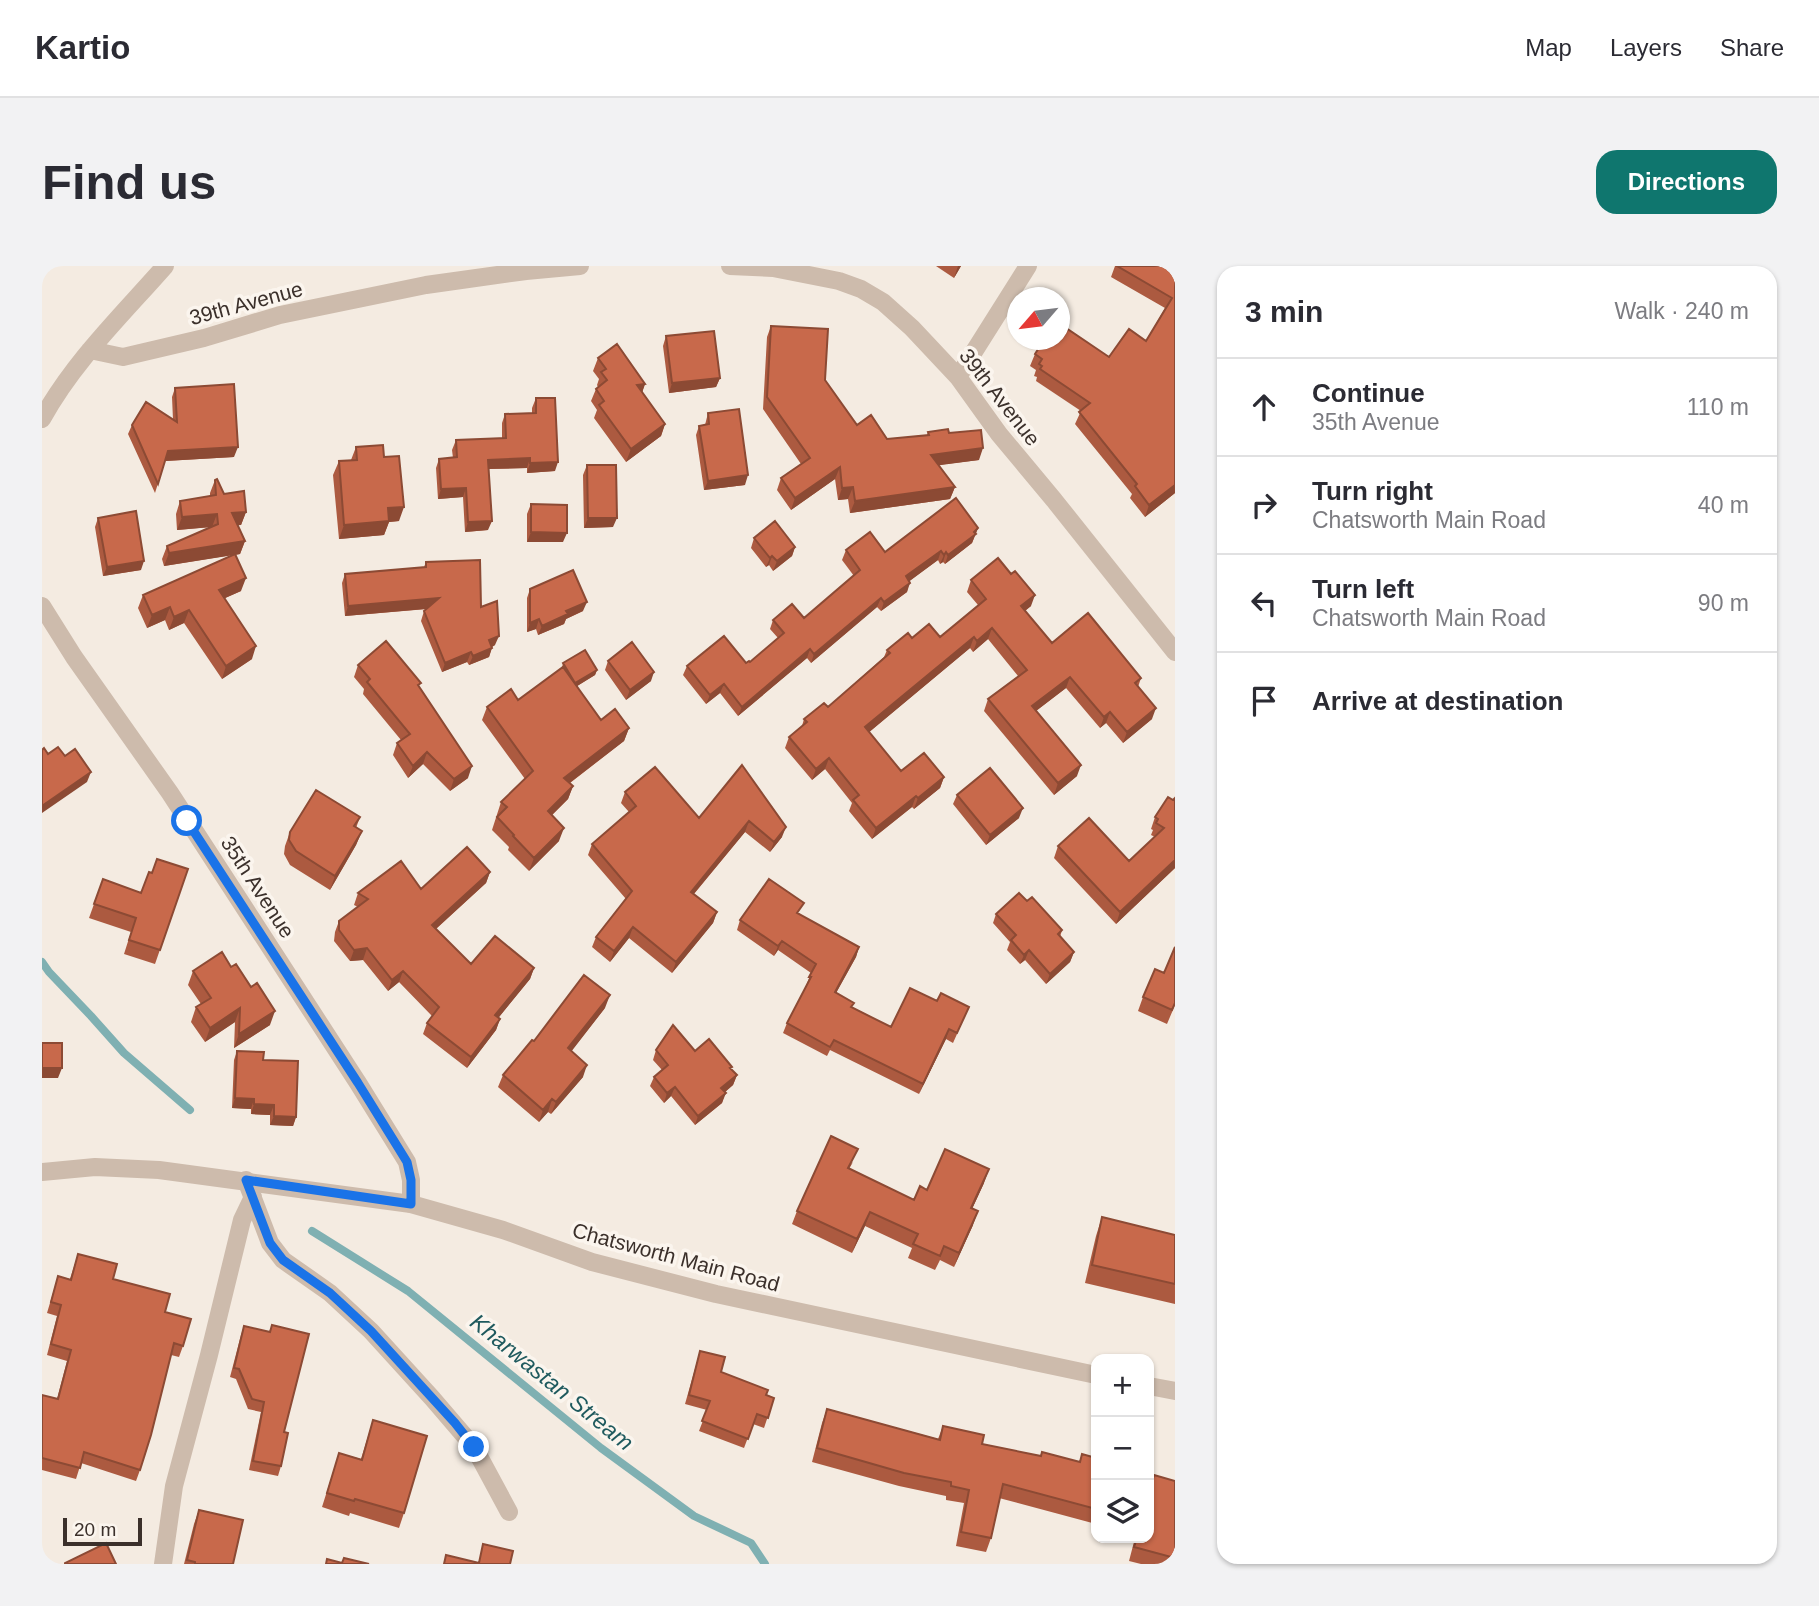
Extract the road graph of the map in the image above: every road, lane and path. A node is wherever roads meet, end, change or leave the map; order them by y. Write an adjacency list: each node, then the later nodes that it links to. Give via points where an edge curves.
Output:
1 (165, 266): 5 (street)
2 (580, 266): 5 (street, 39th Avenue, via 414,287 280,315 123,357)
3 (730, 266): 6 (street, 39th Avenue, via 773,268 861,289 912,328)
4 (1028, 266): 6 (street)
5 (90, 350): 7 (street)
6 (958, 377): 10 (street, 39th Avenue)
7 (47, 397): 8 (street)
8 (42, 419)
9 (42, 606): 13 (street, 35th Avenue, via 170,793 372,1105 407,1162)
10 (1175, 652)
11 (42, 1172): 12 (street, Chatsworth Main Road, via 94,1167 159,1170)
12 (249, 1189): 13 (street, Chatsworth Main Road); 17 (street, via 270,1243 283,1260 330,1293 432,1398 474,1447); 18 (street, via 174,1486)
13 (411, 1204): 14 (street, Chatsworth Main Road, via 592,1262 716,1294)
14 (1091, 1374)
15 (1154, 1387): 16 (street)
16 (1175, 1391)
17 (509, 1511)
18 (163, 1564)

